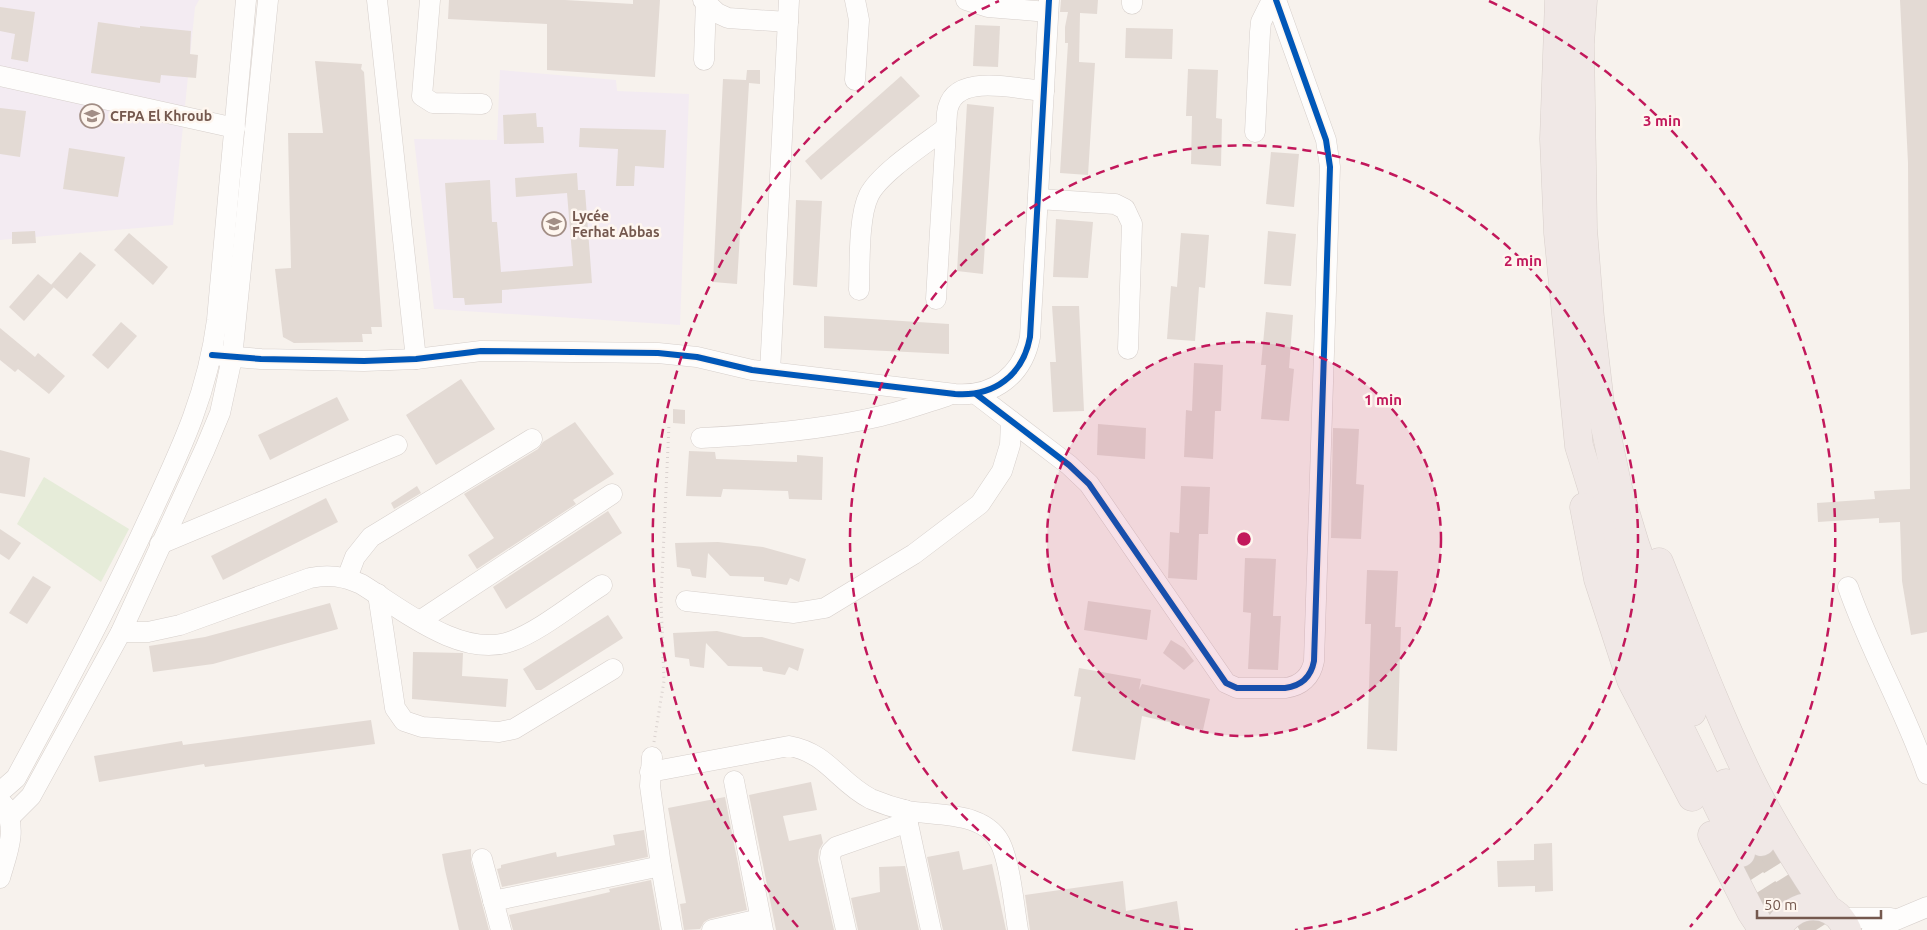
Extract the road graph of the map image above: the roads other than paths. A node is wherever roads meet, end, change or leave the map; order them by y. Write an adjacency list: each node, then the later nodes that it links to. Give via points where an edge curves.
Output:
1 (246, 0): 20 (street)
2 (268, 0): 27 (street)
3 (377, 0): 28 (street)
4 (430, 0): 19 (street, via 422,96 433,103)
5 (789, 0): 14 (street)
6 (855, 0): 17 (street, via 859,20)
7 (966, 0): 13 (street, via 988,7)
8 (1272, 0): 22 (street, via 1260,32)
9 (1276, 0): 32 (street, via 1326,140 1330,167 1314,661 1305,680 1285,688 1237,688 1226,683 1088,484 1069,465)
10 (1560, 0): 37 (highway, via 1554,139 1558,233)
11 (705, 1): 14 (street, via 717,13 728,18); 15 (street)
12 (1583, 5): 35 (highway, via 1580,53 1583,229 1600,403)
13 (1048, 6): 18 (street)
14 (788, 22): 29 (street)
15 (704, 60)
16 (0, 76): 20 (street)
17 (855, 80)
18 (1044, 91): 21 (street, via 967,87 951,100); 23 (street)
19 (482, 104)
20 (235, 128): 27 (street)
21 (946, 128): 24 (street, via 879,180 868,196 863,213); 25 (street)
22 (1255, 132)
23 (1038, 200): 26 (street, via 1115,204 1129,213 1132,224); 31 (street, via 1028,348 1020,367 1009,378)
24 (858, 290)
25 (936, 299)
26 (1128, 349)
27 (222, 356): 28 (street, via 364,361); 39 (street, via 226,394 213,431); 50 (street, via 202,393 186,439 105,614 16,778)
28 (416, 359): 29 (street, via 481,351 658,353)
29 (770, 372): 30 (street)
30 (955, 394): 31 (street); 33 (street, via 882,416 841,424)
31 (976, 394): 32 (street)
32 (1011, 421): 44 (street, via 1005,465 980,504 914,554 825,608 794,613)
33 (701, 438)
34 (532, 440): 40 (street, via 371,537 354,557)
35 (1608, 440): 37 (highway, via 1635,544 1690,709 1740,811 1751,847 1674,716 1601,517); 61 (highway, via 1628,478 1711,693 1749,777 1780,834)
36 (397, 445): 39 (street)
37 (1580, 446): 63 (highway, via 1580,486 1598,579 1632,680 1751,912)
38 (612, 494): 45 (street)
39 (160, 544): 46 (street)
40 (347, 578): 43 (street); 46 (street, via 329,575 310,578 180,625 148,632)
41 (602, 585): 45 (street, via 521,637 500,644 468,644)
42 (1848, 587): 48 (street)
43 (378, 594): 45 (street); 47 (street, via 395,708 404,721 422,727 499,732 514,729)
44 (686, 601)
45 (421, 620)
46 (121, 632): 53 (street, via 31,796)
47 (613, 668)
48 (1927, 774)
49 (734, 781): 62 (street)
50 (0, 792)
51 (0, 798): 53 (street)
52 (907, 816): 56 (street, via 841,778 818,756 789,746 651,764); 67 (street, via 831,852); 68 (street); 69 (street, via 976,821 993,833 1003,849)
53 (10, 817): 54 (street, via 11,835)
54 (4, 856): 57 (street)
55 (482, 859): 58 (street)
56 (661, 866): 58 (street); 65 (street)
57 (0, 878)
58 (493, 901): 64 (street)
59 (1927, 908): 60 (street)
60 (1896, 918): 61 (street); 70 (street)
61 (1838, 919): 63 (highway, via 1816,905 1805,906)
62 (762, 925): 66 (street)
63 (1769, 927)
64 (501, 930)
65 (672, 930)
66 (712, 930)
67 (846, 930)
68 (931, 930)
69 (1018, 930)
70 (1872, 930)

